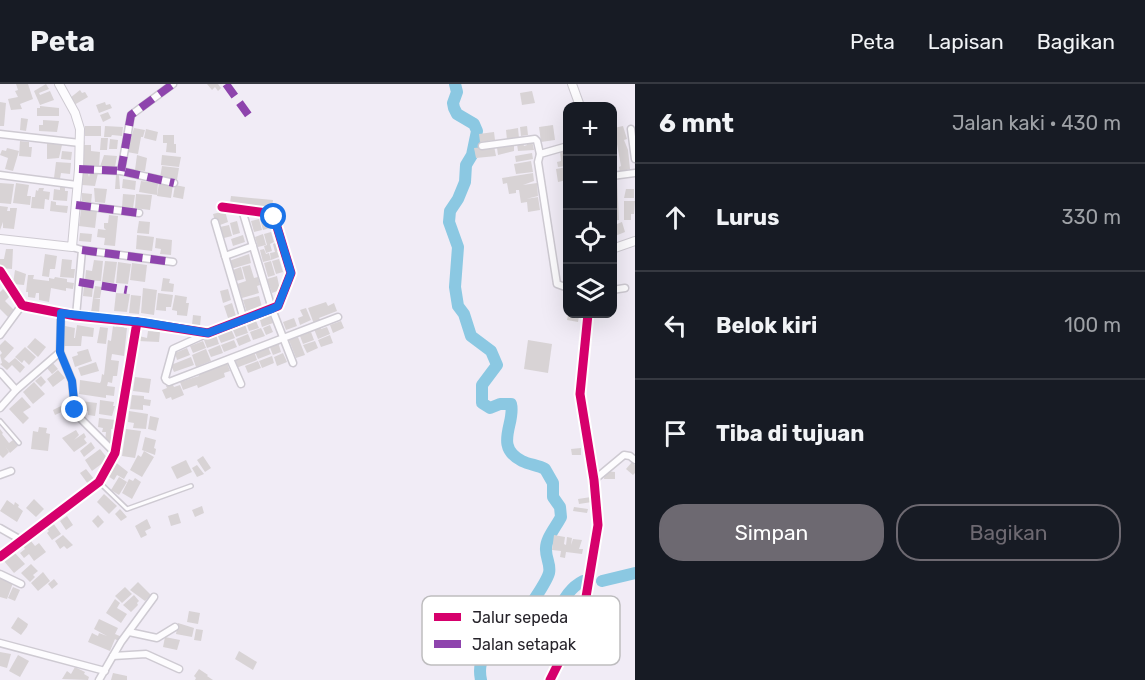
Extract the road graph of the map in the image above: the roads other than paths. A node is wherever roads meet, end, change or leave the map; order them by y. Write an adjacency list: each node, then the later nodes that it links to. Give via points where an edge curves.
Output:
1 (59, 84): 7 (street, via 78,121)
2 (173, 84): 13 (street, via 131,115)
3 (572, 84): 4 (street)
4 (579, 102)
5 (631, 129): 11 (street)
6 (0, 134): 7 (street)
7 (80, 143): 12 (street)
8 (482, 146): 10 (street, via 535,139)
9 (563, 147): 10 (street)
10 (540, 154): 33 (street, via 538,162 557,284)
11 (635, 159)
12 (79, 169): 13 (street); 18 (street)
13 (122, 171): 17 (street)
14 (635, 173): 16 (street)
15 (0, 175): 18 (street)
16 (617, 175)
17 (174, 183)
18 (77, 185): 19 (street)
19 (76, 205): 22 (street); 27 (street)
20 (222, 207): 21 (street)
21 (242, 210): 26 (street); 37 (street, via 274,217 284,249 291,273 278,306)
22 (139, 213)
23 (215, 222): 30 (street)
24 (0, 239): 27 (street)
25 (635, 241): 28 (street)
26 (253, 246): 30 (street); 37 (street)
27 (72, 247): 29 (street)
28 (617, 247)
29 (82, 250): 31 (street); 39 (street)
30 (225, 256): 42 (street)
31 (173, 262)
32 (0, 271): 36 (street)
33 (563, 286)
34 (625, 288): 35 (street)
35 (617, 289)
36 (22, 305): 38 (street); 45 (street)
37 (272, 309): 42 (street); 46 (street)
38 (61, 313): 39 (street); 47 (street)
39 (76, 316): 43 (street)
40 (338, 317): 46 (street)
41 (587, 318): 60 (street, via 580,394)
42 (244, 320): 44 (street)
43 (137, 322): 44 (street); 56 (street)
44 (208, 333): 48 (street, via 172,349 165,380 169,382)
45 (0, 335)
46 (284, 338): 48 (street); 49 (street)
47 (60, 352): 52 (street); 56 (street, via 72,381 75,413)
48 (230, 359): 51 (street)
49 (293, 363)
50 (0, 372): 52 (street)
51 (241, 384)
52 (16, 390): 53 (street)
53 (0, 408)
54 (0, 421): 55 (lane)
55 (19, 443)
56 (115, 453): 61 (street)
57 (635, 460): 60 (street, via 624,455)
58 (10, 471): 59 (street)
59 (0, 475)
60 (594, 480): 68 (street, via 598,525)
61 (99, 482): 62 (lane, via 129,509); 64 (street)
62 (191, 486)
63 (0, 528): 64 (street)
64 (21, 540): 65 (street)
65 (0, 557)
66 (0, 574): 67 (street)
67 (21, 584)
68 (586, 596)
69 (154, 597): 71 (street)
70 (175, 627): 71 (street, via 157,638)
71 (129, 632): 73 (street)
72 (0, 643): 76 (street)
73 (113, 656): 75 (street, via 146,654); 76 (street)
74 (558, 665): 78 (street)
75 (179, 669)
76 (105, 671): 77 (street)
77 (99, 680)
78 (550, 680)

